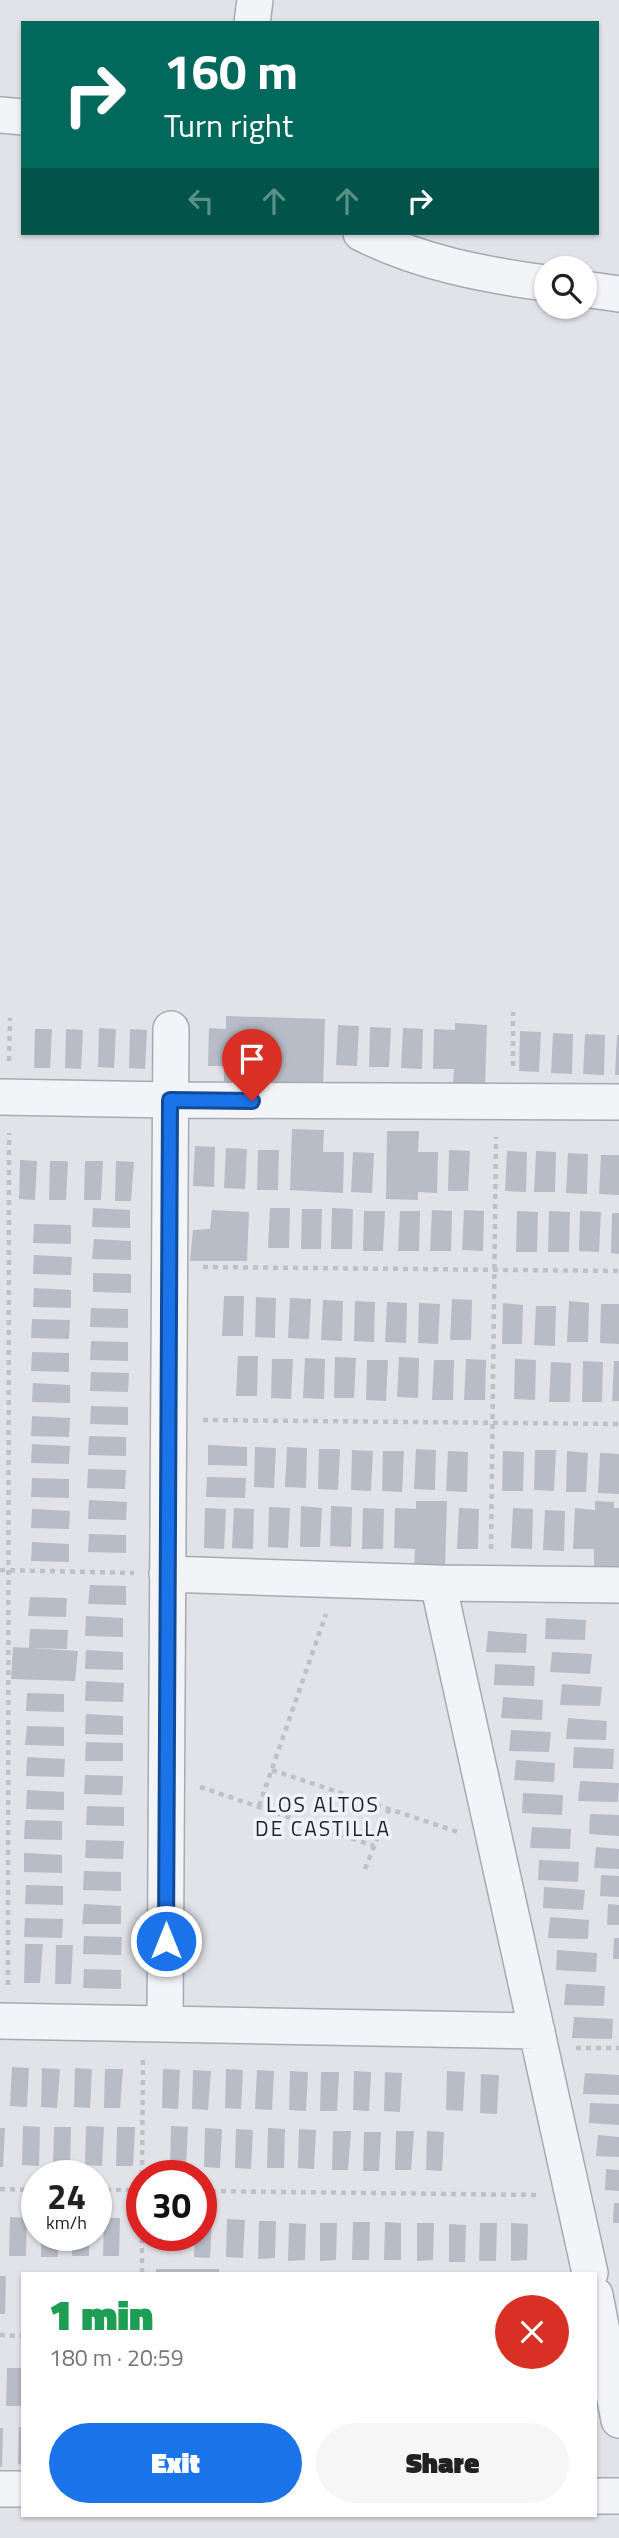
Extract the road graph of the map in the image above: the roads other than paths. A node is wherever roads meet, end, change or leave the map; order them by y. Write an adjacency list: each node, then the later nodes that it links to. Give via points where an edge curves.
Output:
1 (255, 0): 2 (street)
2 (252, 21)
3 (0, 115): 4 (street)
4 (21, 117)
5 (366, 235): 6 (street, via 436,262)
6 (534, 282)
7 (597, 290): 8 (street)
8 (619, 293)
9 (171, 1029): 11 (street)
10 (5, 1097): 11 (street)
11 (170, 1100): 12 (street); 13 (street)
12 (619, 1102)
13 (167, 1574): 14 (street); 17 (street, via 166,1776)
14 (438, 1583): 15 (street); 18 (street)
15 (619, 1585)
16 (4, 2021): 17 (street)
17 (154, 2024): 18 (street)
18 (537, 2032): 19 (street)
19 (590, 2272)
20 (597, 2305): 21 (street)
21 (619, 2420)
22 (0, 2489): 23 (street)
23 (21, 2489)
24 (597, 2496): 25 (street)
25 (619, 2496)

